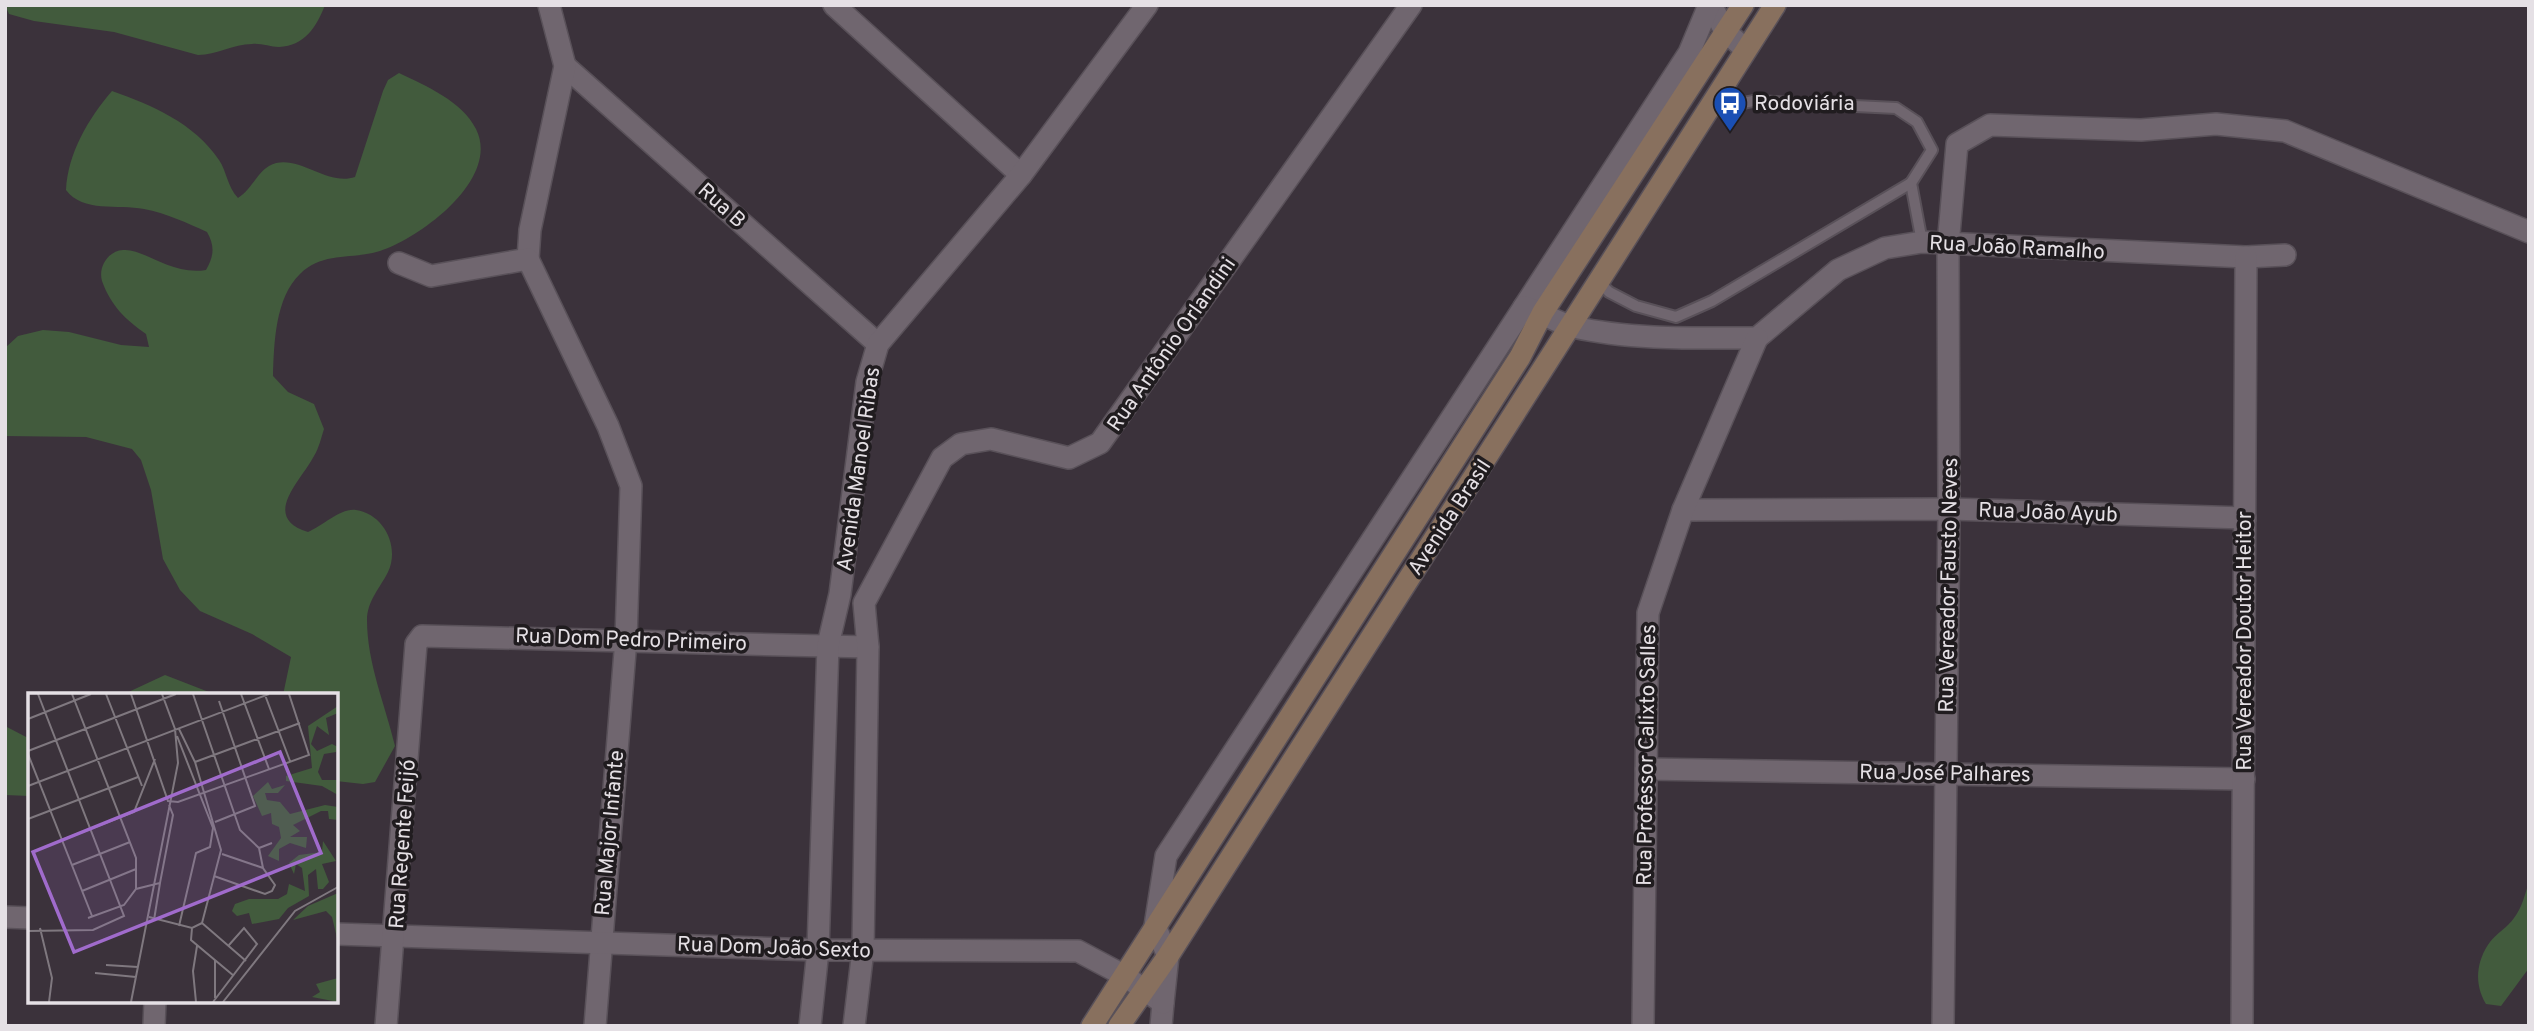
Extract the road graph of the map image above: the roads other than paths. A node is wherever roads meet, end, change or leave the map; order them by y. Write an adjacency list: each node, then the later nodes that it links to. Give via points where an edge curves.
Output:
1 (549, 5): 11 (street)
2 (834, 5): 12 (street)
3 (1147, 5): 12 (street, Avenida Manoel Ribas)
4 (1411, 5): 32 (street, Rua Antônio Orlandini, via 1100,443 1069,458 991,439 961,444 942,458)
5 (1710, 5): 8 (street); 10 (street)
6 (1743, 5): 8 (main road, Avenida Brasil)
7 (1775, 5): 9 (main road, Avenida Brasil)
8 (1726, 31): 9 (street); 10 (main road, Avenida Brasil)
9 (1745, 49): 10 (main road, Avenida Brasil)
10 (1712, 65): 13 (lane, via 1714,109 1753,101 1896,108 1917,122 1932,150); 21 (main road, Avenida Brasil); 22 (main road, Avenida Brasil)
11 (565, 66): 19 (street); 25 (street, Rua B)
12 (1021, 175): 25 (street, Avenida Manoel Ribas)
13 (1911, 183): 15 (lane); 21 (lane, via 1712,302 1676,317 1636,306)
14 (2529, 232): 16 (street, Rua Vereador Fausto Neves, via 2285,131 2216,124 2141,130 1990,125 1957,144)
15 (1922, 242): 16 (street, Rua João Ramalho); 24 (street, Rua João Ramalho, via 1885,248 1838,270)
16 (1948, 245): 18 (street, Rua João Ramalho); 28 (street, Rua Vereador Fausto Neves)
17 (2285, 255): 18 (street, Rua João Ramalho)
18 (2246, 257): 30 (street, Rua Vereador Doutor Heitor)
19 (528, 259): 20 (street, via 431,276); 33 (street, Rua Major Infante, via 608,426 631,486)
20 (399, 263)
21 (1598, 281): 23 (main road, Avenida Brasil)
22 (1533, 309): 23 (street); 26 (main road, Avenida Brasil); 42 (street, via 1166,856)
23 (1570, 326): 24 (street, via 1680,337); 27 (main road, Avenida Brasil)
24 (1757, 338): 29 (street, Rua Professor Calixto Salles)
25 (878, 344): 31 (street, Avenida Manoel Ribas, via 867,382)
26 (1520, 357): 27 (main road); 42 (main road, Avenida Brasil)
27 (1540, 376): 48 (main road, Avenida Brasil)
28 (1949, 509): 29 (street, Rua João Ayub); 30 (street, Rua João Ayub); 38 (street, Rua Vereador Fausto Neves)
29 (1683, 510): 37 (street, Rua Professor Calixto Salles, via 1648,613)
30 (2245, 518): 39 (street, Rua Vereador Doutor Heitor)
31 (840, 594): 32 (street); 34 (street, Avenida Manoel Ribas)
32 (864, 603): 35 (street)
33 (626, 639): 34 (street, Rua Dom Pedro Primeiro); 36 (street, Rua Dom Pedro Primeiro, via 422,636 416,645); 45 (street, Rua Major Infante)
34 (828, 645): 35 (street, Rua Dom Pedro Primeiro); 46 (street, Avenida Manoel Ribas)
35 (868, 647): 47 (street)
36 (416, 663): 44 (street, Rua Regente Feijó)
37 (1646, 769): 38 (street, Rua José Palhares); 61 (street, Rua Professor Calixto Salles)
38 (1946, 772): 39 (street, Rua José Palhares); 62 (street, Rua Vereador Fausto Neves)
39 (2244, 779): 63 (street, Rua Vereador Doutor Heitor)
40 (5, 917): 41 (street)
41 (28, 918)
42 (1155, 926): 48 (street); 49 (main road, Avenida Brasil)
43 (338, 934): 44 (street, Rua Dom João Sexto)
44 (395, 939): 45 (street, Rua Dom João Sexto); 54 (street, Rua Regente Feijó)
45 (600, 941): 46 (street, Rua Dom João Sexto); 55 (street, Rua Major Infante)
46 (818, 950): 47 (street, Rua Dom João Sexto); 56 (street, Avenida Manoel Ribas)
47 (863, 950): 49 (street, Rua Dom João Sexto, via 1078,951); 57 (street)
48 (1168, 956): 50 (main road, Avenida Brasil); 52 (street)
49 (1125, 976): 50 (street, Rua Dom João Sexto); 58 (main road, Avenida Brasil)
50 (1142, 990): 52 (street, Rua Dom João Sexto); 59 (main road, Avenida Brasil)
51 (155, 1003): 53 (street)
52 (1163, 1003): 60 (street)
53 (154, 1026)
54 (386, 1026)
55 (595, 1026)
56 (810, 1026)
57 (854, 1026)
58 (1092, 1026)
59 (1119, 1026)
60 (1161, 1026)
61 (1643, 1026)
62 (1943, 1026)
63 (2242, 1026)

